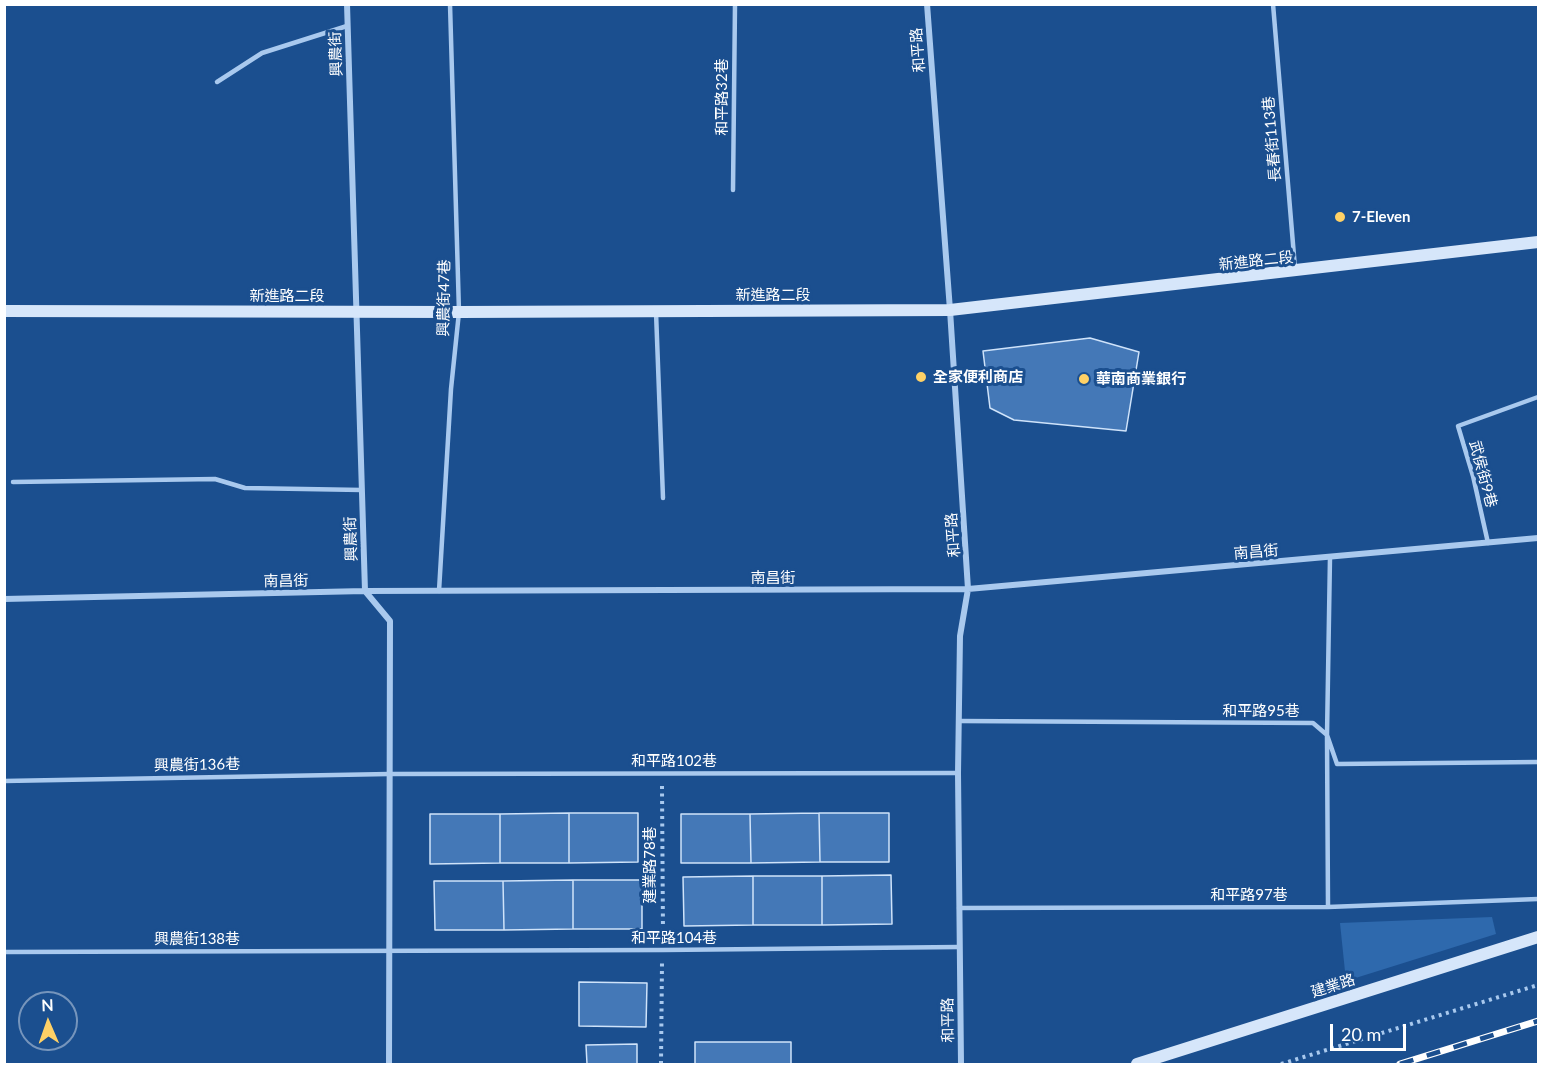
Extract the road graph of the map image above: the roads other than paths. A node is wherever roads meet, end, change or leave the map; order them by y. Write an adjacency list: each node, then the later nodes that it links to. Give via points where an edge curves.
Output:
1 (346, 4): 6 (street, 興農街)
2 (450, 4): 15 (lane, 興農街47巷)
3 (735, 4): 8 (lane, 和平路32巷)
4 (927, 4): 11 (street, 和平路)
5 (1273, 4): 10 (lane, 長春街113巷)
6 (347, 26): 7 (lane, via 262,53); 13 (street, 興農街)
7 (217, 82)
8 (733, 190)
9 (1539, 242): 10 (street, 新進路二段)
10 (1295, 271): 11 (street, 新進路二段)
11 (951, 310): 14 (street, 新進路二段); 23 (street, 和平路)
12 (4, 311): 13 (street, 新進路二段)
13 (357, 311): 15 (street, 新進路二段); 18 (street, 興農街)
14 (656, 311): 15 (street, 新進路二段); 19 (lane)
15 (459, 312): 25 (lane, 興農街47巷)
16 (1539, 397): 21 (lane, 武侯街9巷, via 1458,426)
17 (13, 482): 18 (lane, via 215,479 245,488)
18 (362, 490): 24 (street, 興農街)
19 (663, 498)
20 (1539, 538): 21 (street, 南昌街)
21 (1488, 543): 22 (street, 南昌街)
22 (1330, 557): 23 (street, 南昌街); 28 (lane)
23 (969, 589): 25 (street, 南昌街); 27 (street, 和平路, via 960,636)
24 (365, 591): 25 (street, 南昌街); 26 (street, 南昌街); 31 (street, via 390,621)
25 (439, 591)
26 (4, 599)
27 (959, 721): 28 (lane, 和平路95巷, via 1313,723); 30 (street, 和平路)
28 (1327, 735): 29 (lane, via 1337,764); 34 (lane)
29 (1539, 762)
30 (958, 772): 31 (lane, 和平路102巷); 35 (street, 和平路)
31 (390, 774): 32 (lane, 興農街136巷); 38 (street)
32 (4, 781)
33 (1539, 899): 34 (lane, 和平路97巷)
34 (1328, 907): 35 (lane, 和平路97巷)
35 (959, 908): 37 (street, 和平路)
36 (1539, 937): 42 (street, 建業路)
37 (959, 946): 38 (lane, 和平路104巷); 41 (street, 和平路)
38 (389, 950): 39 (lane, 興農街138巷); 40 (street)
39 (4, 952)
40 (389, 1065)
41 (961, 1065)
42 (1137, 1065)

